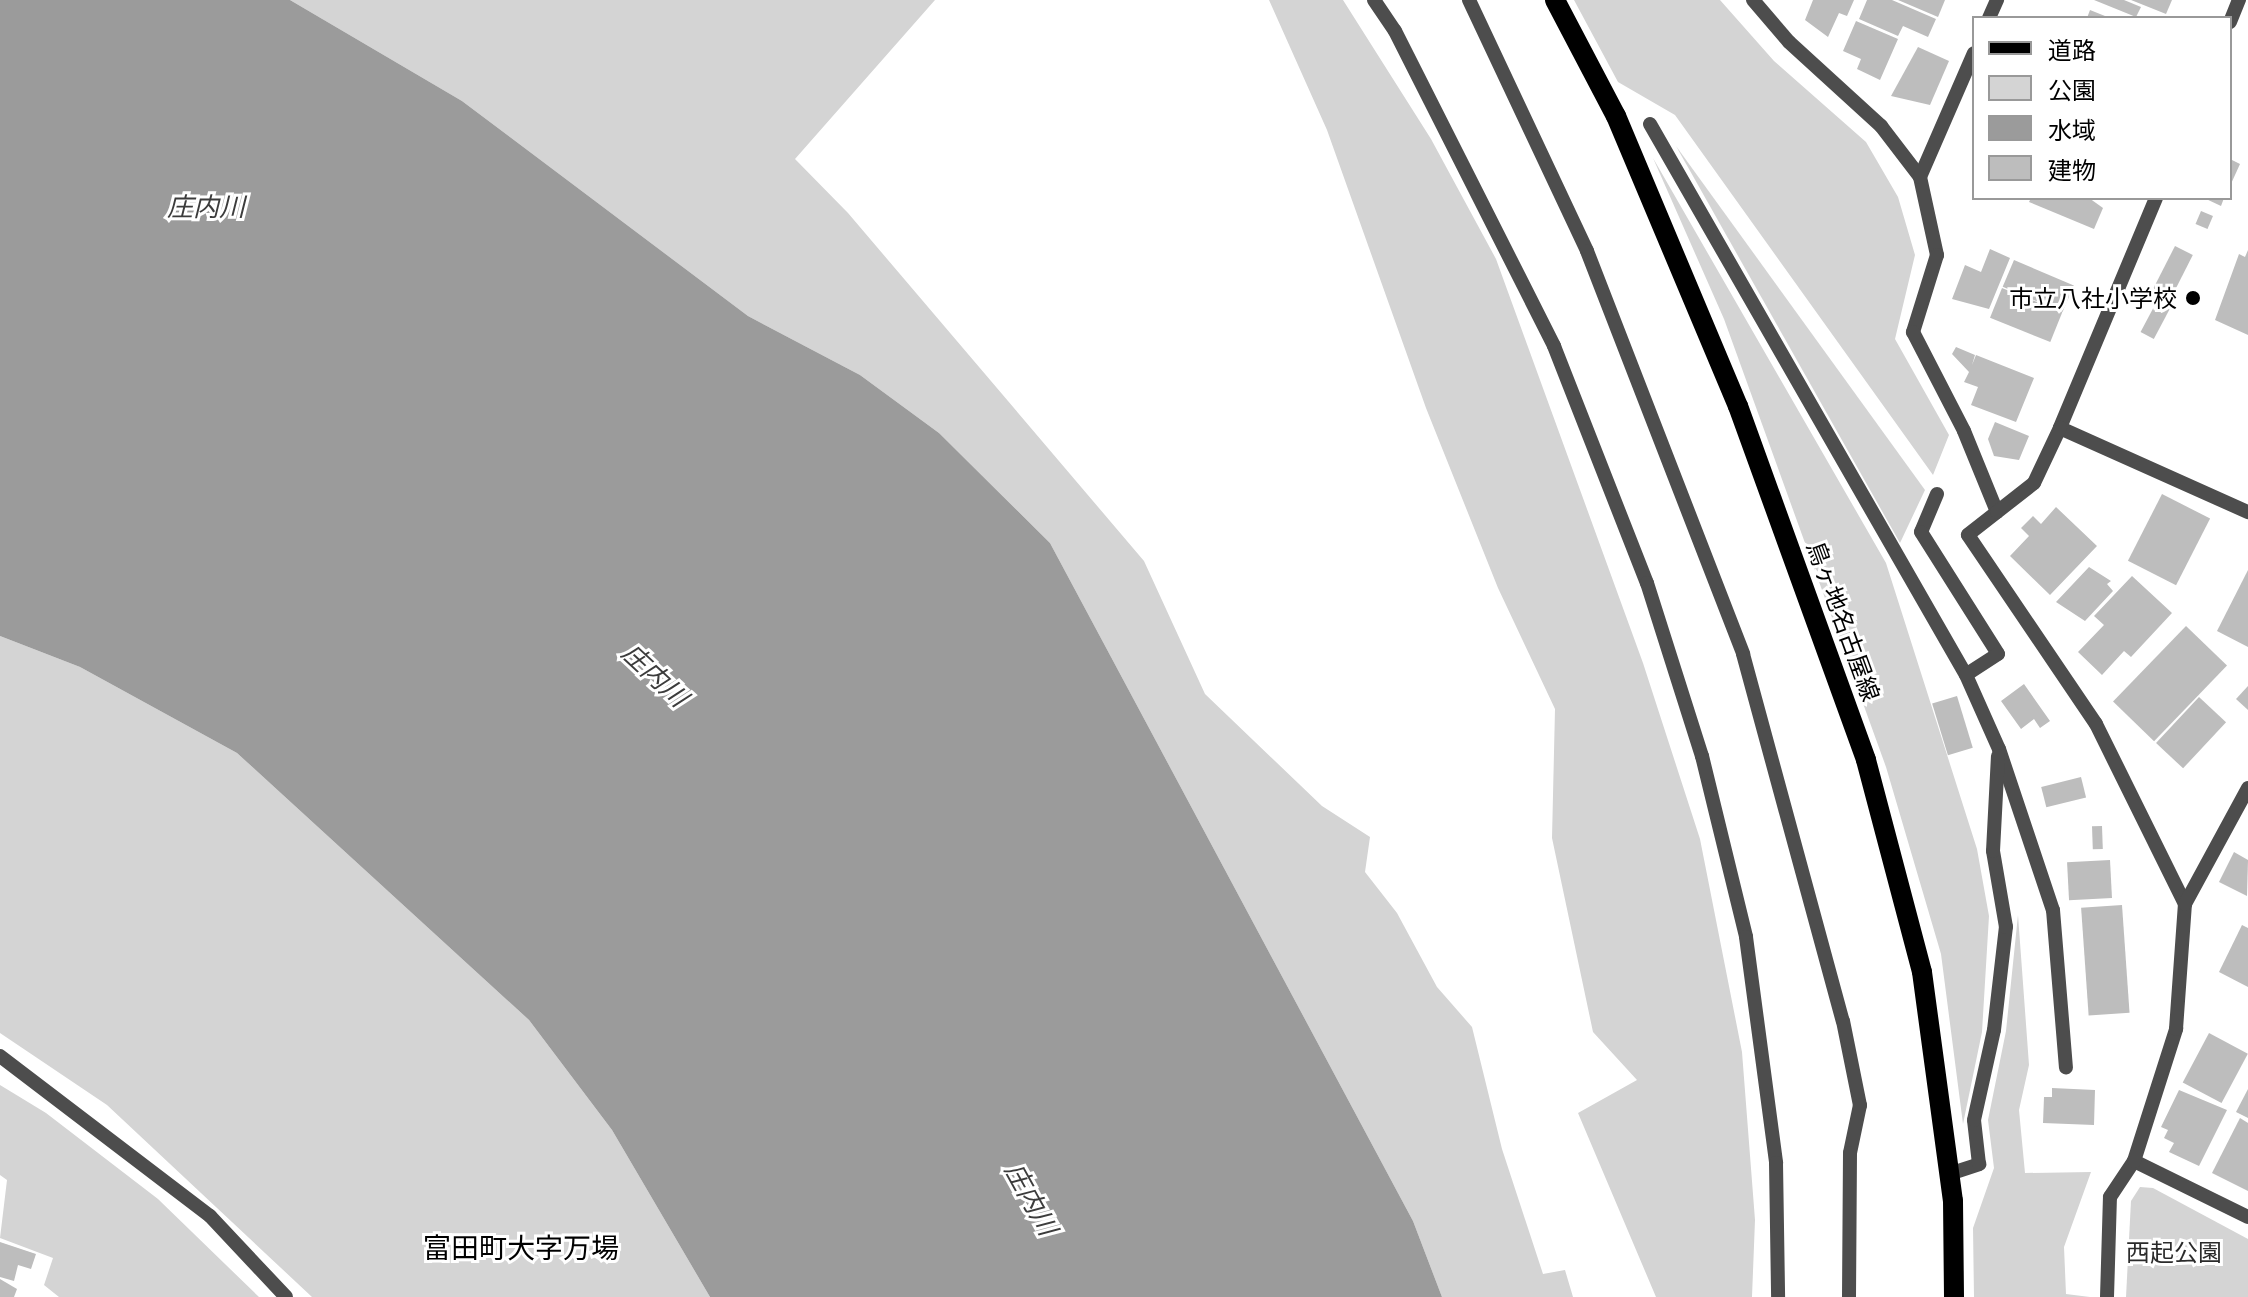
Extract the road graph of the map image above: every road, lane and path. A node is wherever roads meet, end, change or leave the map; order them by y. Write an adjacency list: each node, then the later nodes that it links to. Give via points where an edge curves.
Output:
1 (1374, 0): 23 (street, via 1395,31 1554,346 1647,583 1702,756 1746,937 1776,1163)
2 (1469, 0): 24 (street, via 1587,251 1743,654 1843,1021 1860,1105 1850,1153)
3 (1555, 0): 20 (main road, 鳥ヶ地名古屋線, via 1616,116 1738,406 1866,760 1922,972)
4 (1753, 0): 7 (street, via 1789,42 1881,126)
5 (1972, 58): 7 (street)
6 (1650, 124): 13 (street)
7 (1920, 177): 11 (street, via 1937,255 1913,332 1964,431)
8 (2155, 200): 9 (street)
9 (2060, 428): 11 (street, via 2034,483); 12 (street)
10 (1937, 494): 13 (street, via 1921,532 1998,654)
11 (1997, 512): 16 (street, via 1968,535 2096,724)
12 (2248, 512)
13 (1966, 675): 14 (street)
14 (1999, 749): 18 (street, via 2053,910); 20 (street, via 1993,851 2006,927 1994,1030 1974,1120 1979,1164)
15 (2248, 788): 16 (street)
16 (2185, 904): 19 (street, via 2176,1029)
17 (0, 1056): 22 (street, via 210,1216)
18 (2066, 1067)
19 (2134, 1161): 21 (street); 26 (street, via 2110,1197)
20 (1949, 1174): 25 (main road, 鳥ヶ地名古屋線)
21 (2248, 1217)
22 (286, 1297)
23 (1778, 1297)
24 (1849, 1297)
25 (1954, 1297)
26 (2107, 1297)

